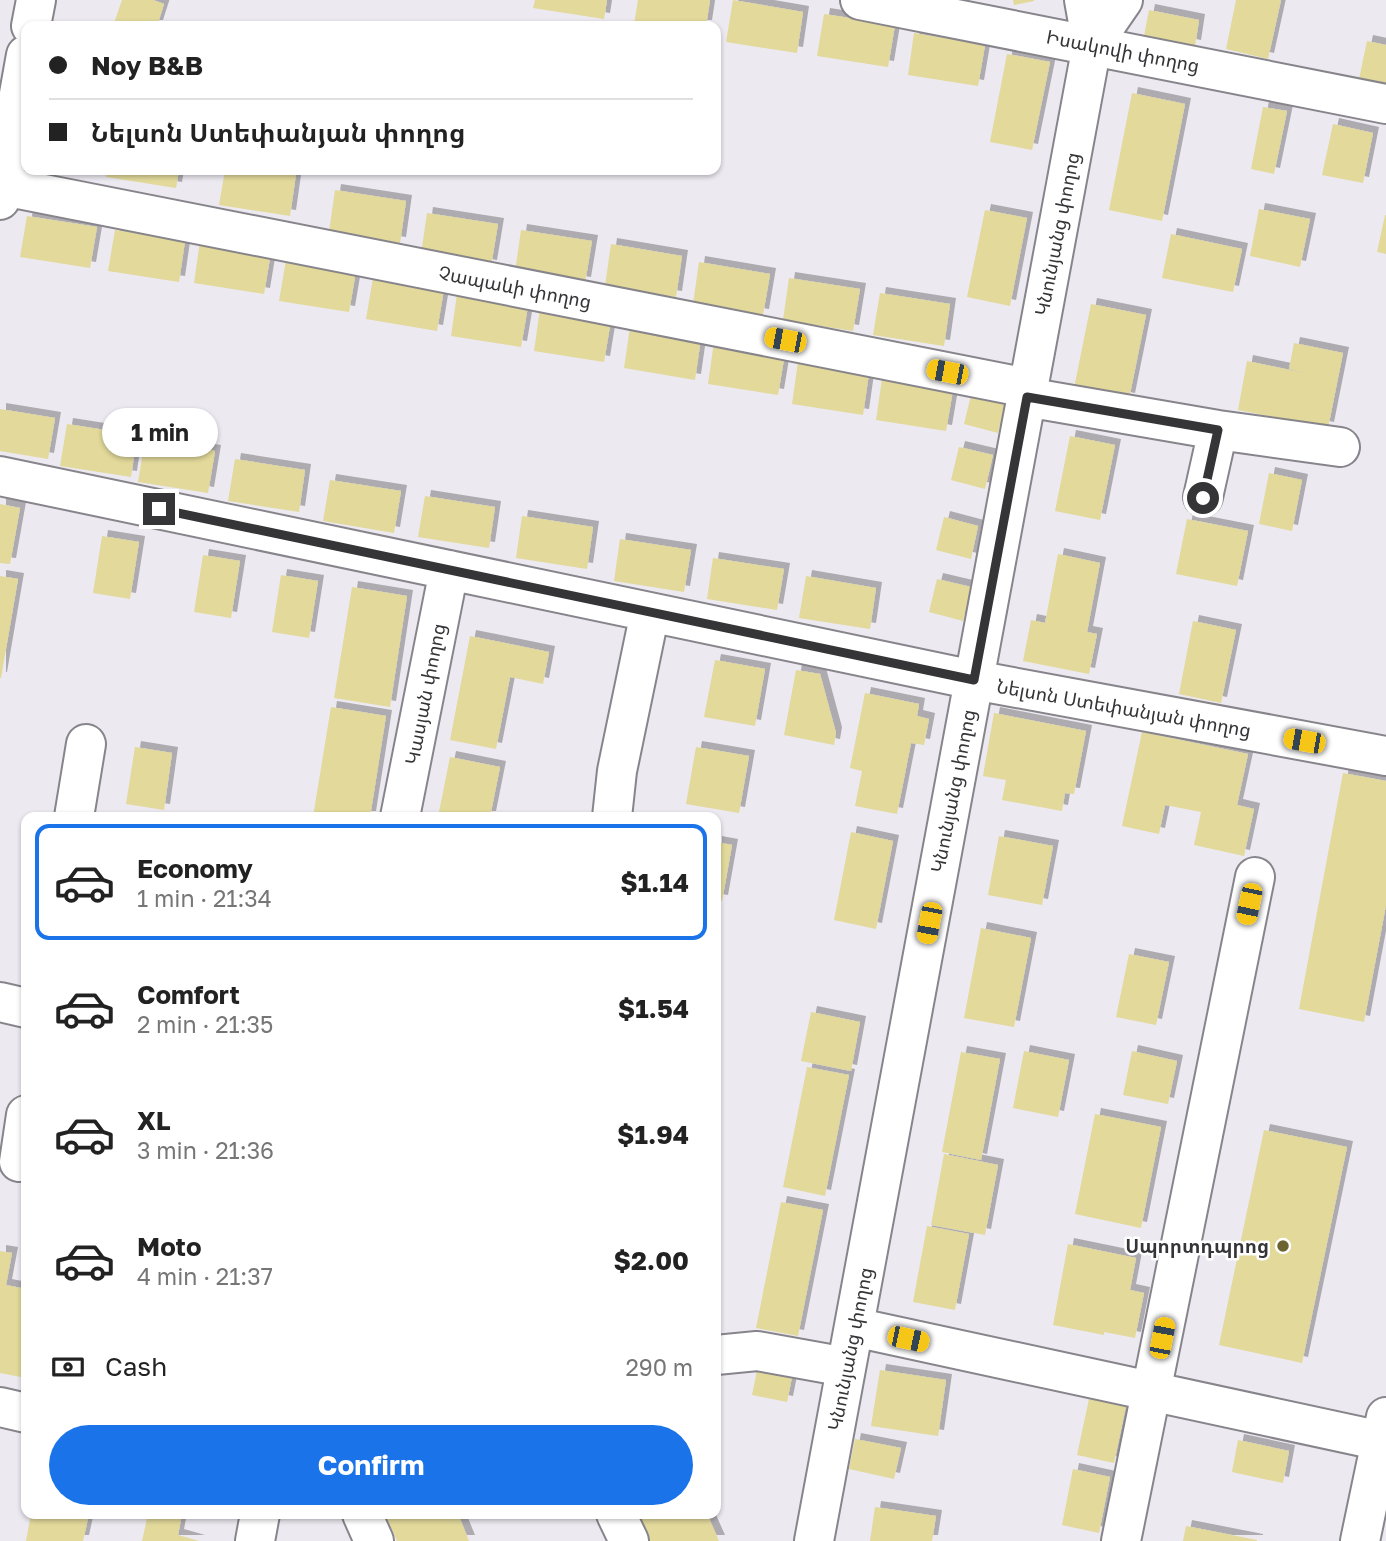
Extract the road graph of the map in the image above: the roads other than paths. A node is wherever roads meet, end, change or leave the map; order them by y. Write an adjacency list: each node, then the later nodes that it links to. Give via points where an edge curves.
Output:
1 (36, 0): 5 (street)
2 (860, 0): 6 (street, Իսակովի փողոց)
3 (1084, 0): 6 (street, Կնունյանց փողոց)
4 (1123, 0): 6 (street)
5 (33, 21)
6 (1092, 45): 8 (street, Իսակովի փողոց); 10 (street, Կնունյանց փողոց)
7 (21, 83): 9 (street)
8 (1386, 104)
9 (1, 193): 10 (street, Չապաևի փողոց)
10 (1027, 392): 11 (street, Չապաևի փողոց); 17 (street, Կնունյանց փողոց)
11 (1218, 430): 12 (street, Չապաևի փողոց); 14 (street)
12 (1340, 447)
13 (0, 476): 15 (street, Նելսոն Ստեփանյան փողոց)
14 (1203, 498)
15 (449, 570): 16 (street, Նելսոն Ստեփանյան փողոց); 21 (street, Կասյան փողոց)
16 (650, 612): 17 (street, Նելսոն Ստեփանյան փողոց); 22 (street)
17 (974, 680): 19 (street, Նելսոն Ստեփանյան փողոց); 28 (street, Կնունյանց փողոց)
18 (86, 744): 20 (street)
19 (1386, 756)
20 (75, 812)
21 (401, 812)
22 (613, 812)
23 (1255, 877): 31 (street)
24 (0, 1002): 25 (street)
25 (21, 1007)
26 (21, 1149): 27 (street)
27 (19, 1162)
28 (854, 1327): 30 (street, Կնունյանց փողոց); 31 (street)
29 (721, 1355): 30 (street, via 757,1351)
30 (846, 1367): 41 (street, Կնունյանց փողոց)
31 (1151, 1392): 34 (street); 42 (street)
32 (0, 1407): 33 (street)
33 (21, 1412)
34 (1385, 1433): 43 (street)
35 (259, 1519): 38 (street)
36 (364, 1519): 39 (street)
37 (618, 1519): 40 (street)
38 (255, 1541)
39 (374, 1541)
40 (629, 1541)
41 (814, 1541)
42 (1121, 1541)
43 (1360, 1541)

